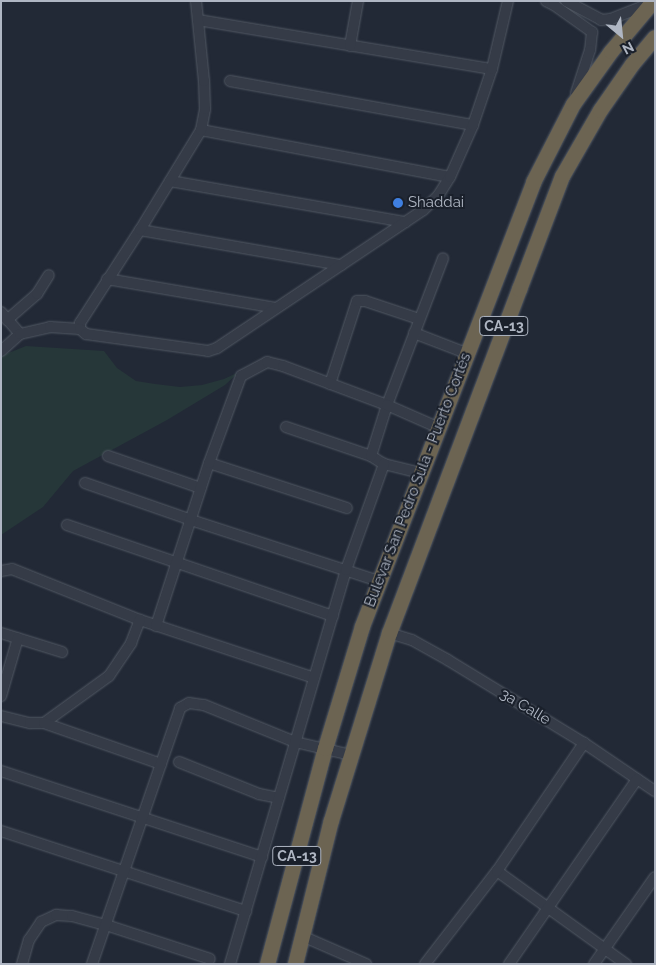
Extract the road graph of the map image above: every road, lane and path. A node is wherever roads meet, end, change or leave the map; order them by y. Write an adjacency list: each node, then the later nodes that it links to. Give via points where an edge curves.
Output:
1 (196, 1): 7 (street)
2 (358, 1): 9 (street)
3 (508, 1): 10 (street)
4 (546, 1): 12 (street, via 592,32 590,50)
5 (566, 1): 6 (street, via 601,20)
6 (653, 2): 12 (highway, Bulevar San Pedro Sula - Puerto Cortés / CA-13, via 611,51)
7 (198, 20): 9 (street); 14 (street, via 205,109)
8 (655, 37): 53 (highway, Bulevar San Pedro Sula - Puerto Cortés / CA-13, via 600,110 562,176)
9 (350, 46): 10 (street)
10 (492, 69): 13 (street)
11 (230, 81): 13 (street)
12 (573, 104): 30 (highway, Bulevar San Pedro Sula - Puerto Cortés / CA-13, via 533,182)
13 (473, 125): 15 (street)
14 (200, 130): 15 (street); 16 (street)
15 (450, 177): 17 (street, via 438,196)
16 (170, 181): 17 (street); 18 (street)
17 (405, 222): 20 (street)
18 (140, 230): 20 (street); 22 (street)
19 (443, 258): 25 (street)
20 (341, 265): 23 (street)
21 (49, 275): 24 (street, via 37,294)
22 (107, 279): 23 (street); 26 (street, via 80,323)
23 (276, 308): 26 (street, via 208,351 86,334)
24 (4, 316): 28 (street)
25 (419, 320): 27 (street); 31 (street, via 366,301 357,301)
26 (80, 329): 28 (street, via 50,327)
27 (414, 333): 30 (street); 32 (street)
28 (20, 334): 29 (street)
29 (1, 350)
30 (466, 353): 34 (highway, Bulevar San Pedro Sula - Puerto Cortés / CA-13)
31 (330, 384): 32 (street); 37 (street, via 267,362 254,367 241,376)
32 (387, 405): 34 (street); 36 (street)
33 (286, 427): 36 (street)
34 (437, 427): 39 (highway, Bulevar San Pedro Sula - Puerto Cortés / CA-13)
35 (108, 456): 41 (street)
36 (371, 456): 38 (street)
37 (209, 463): 41 (street); 42 (street)
38 (384, 464): 39 (street); 46 (street)
39 (420, 473): 48 (highway, Bulevar San Pedro Sula - Puerto Cortés / CA-13)
40 (86, 482): 43 (street)
41 (201, 488): 43 (street)
42 (347, 508)
43 (191, 520): 45 (street); 46 (street)
44 (67, 525): 45 (street)
45 (177, 564): 49 (street); 51 (street)
46 (346, 570): 48 (street); 49 (street)
47 (1, 571): 50 (street, via 12,569)
48 (379, 580): 62 (highway, Bulevar San Pedro Sula - Puerto Cortés / CA-13)
49 (333, 616): 56 (street)
50 (140, 620): 51 (street); 59 (street, via 132,643 109,676)
51 (156, 626): 56 (street)
52 (1, 633): 54 (street)
53 (389, 634): 61 (street, 3a Calle, via 426,647); 63 (highway, Bulevar San Pedro Sula - Puerto Cortés / CA-13)
54 (18, 638): 55 (street); 57 (street)
55 (62, 652)
56 (314, 678): 60 (street)
57 (1, 696)
58 (1, 716): 59 (street)
59 (44, 723): 65 (street)
60 (295, 742): 62 (street); 65 (street, via 204,705 188,703 180,708); 69 (street)
61 (584, 744): 67 (street, 3a Calle); 74 (street)
62 (325, 748): 63 (street); 85 (highway, Bulevar San Pedro Sula - Puerto Cortés / CA-13)
63 (351, 755): 79 (highway, Bulevar San Pedro Sula - Puerto Cortés / CA-13)
64 (179, 762): 69 (street, via 260,794)
65 (161, 764): 70 (street)
66 (1, 771): 70 (street)
67 (637, 780): 68 (street, 3a Calle); 76 (street)
68 (655, 791)
69 (279, 798): 72 (street)
70 (142, 818): 72 (street); 73 (street)
71 (1, 831): 73 (street)
72 (262, 857): 77 (street)
73 (124, 871): 77 (street); 78 (street)
74 (497, 872): 76 (street); 88 (street)
75 (655, 877): 80 (street)
76 (547, 908): 80 (street); 89 (street)
77 (246, 910): 84 (street)
78 (106, 925): 81 (street); 82 (street, via 56,914 41,922 29,940); 83 (street)
79 (302, 936): 86 (highway, Bulevar San Pedro Sula - Puerto Cortés / CA-13); 87 (street)
80 (605, 949): 90 (street); 91 (street)
81 (210, 959)
82 (24, 963)
83 (92, 964)
84 (230, 964)
85 (267, 964)
86 (295, 964)
87 (366, 964)
88 (425, 964)
89 (509, 964)
90 (594, 964)
91 (626, 964)

